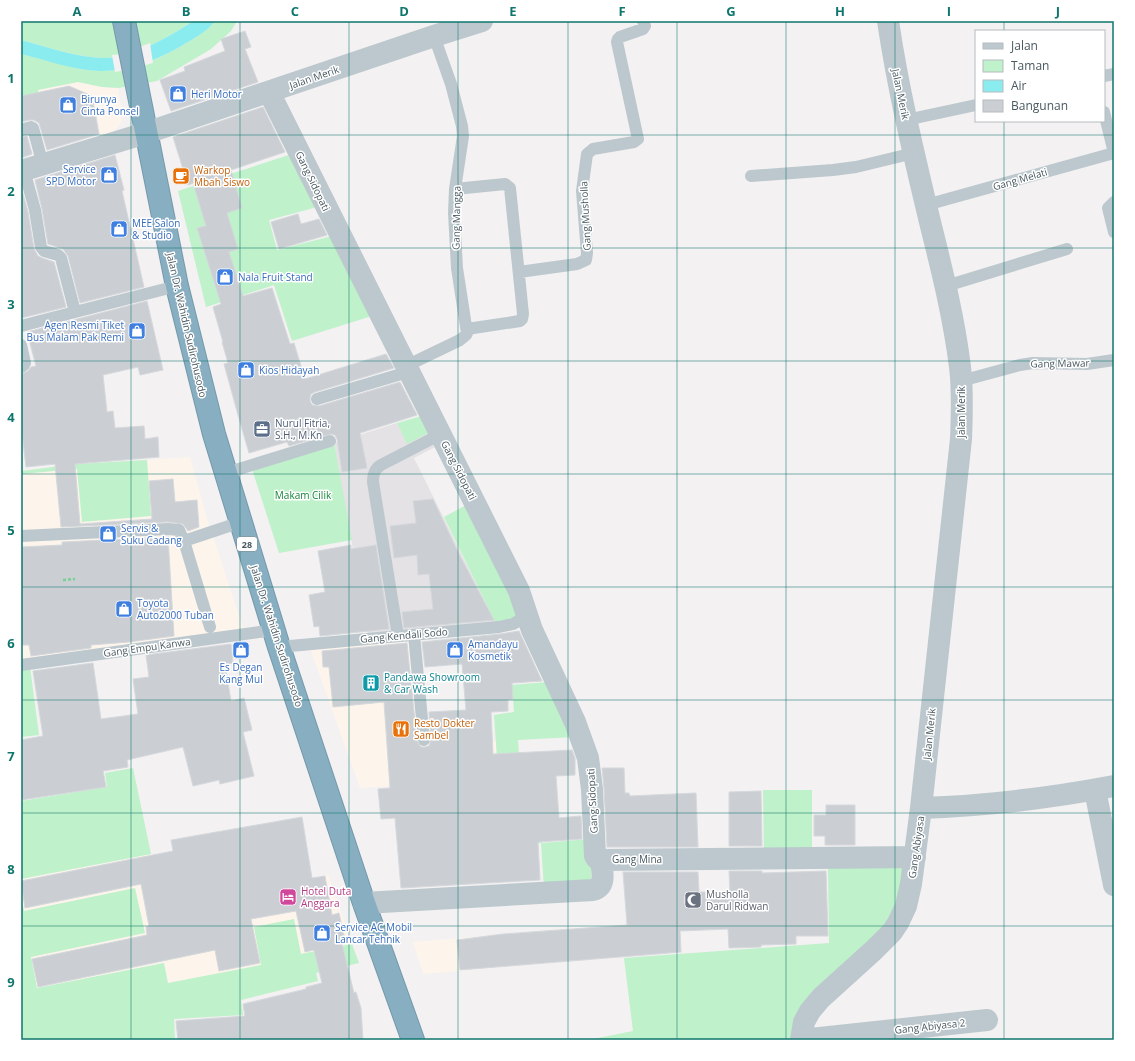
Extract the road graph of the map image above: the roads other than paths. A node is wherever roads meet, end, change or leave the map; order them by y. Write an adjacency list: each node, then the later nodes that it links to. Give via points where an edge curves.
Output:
1 (124, 21): 11 (highway, Jalan Dr. Wahidin Sudirohusodo / 28)
2 (643, 21): 21 (lane, Gang Musholla, via 644,29 620,37 617,42 638,139 634,142 593,149 587,154 582,191 586,260 577,264)
3 (888, 21): 9 (street, Jalan Merik)
4 (472, 22): 5 (street, Jalan Merik)
5 (434, 36): 6 (street, Jalan Merik); 16 (lane, Gang Mangga, via 462,126)
6 (269, 92): 11 (street, Jalan Merik); 30 (street, Gang Sidopati)
7 (975, 105): 9 (lane)
8 (1105, 116): 13 (lane)
9 (906, 120): 12 (street, Jalan Merik)
10 (21, 130): 14 (lane, via 33,128)
11 (146, 133): 14 (street, Jalan Merik); 22 (highway, Jalan Dr. Wahidin Sudirohusodo / 28)
12 (914, 153): 15 (lane, via 856,167); 18 (street, Jalan Merik)
13 (1114, 153): 18 (lane, Gang Melati)
14 (29, 169): 24 (lane, via 41,246 44,251 61,258)
15 (751, 176)
16 (456, 189): 21 (lane, via 503,184 509,186); 26 (lane, Gang Mangga, via 454,213 457,268)
17 (1114, 202): 19 (lane, via 1108,208)
18 (926, 206): 23 (street, Jalan Merik)
19 (1114, 232)
20 (1067, 249): 23 (lane)
21 (519, 272): 26 (lane, via 522,319)
22 (177, 286): 24 (lane); 35 (highway, Jalan Dr. Wahidin Sudirohusodo / 28)
23 (946, 286): 31 (street, Jalan Merik)
24 (75, 312): 25 (lane)
25 (21, 326)
26 (467, 329): 30 (lane, via 466,336)
27 (21, 345): 29 (lane, via 25,363)
28 (1114, 360): 31 (lane, Gang Mawar, via 1087,364 1033,363)
29 (21, 367)
30 (407, 369): 32 (lane); 33 (street, Gang Sidopati)
31 (961, 380): 47 (street, Jalan Merik, via 961,439)
32 (317, 400)
33 (441, 434): 39 (street, Gang Sidopati, via 512,576); 42 (lane, via 381,465 375,469 373,475)
34 (330, 441): 35 (lane)
35 (226, 473): 36 (highway, Jalan Dr. Wahidin Sudirohusodo / 28)
36 (241, 522): 38 (lane); 43 (highway, Jalan Dr. Wahidin Sudirohusodo / 28)
37 (21, 536): 38 (lane, via 173,529 179,530)
38 (184, 541): 40 (lane)
39 (527, 616): 41 (lane, Gang Kendali Sodo, via 513,624 499,627); 49 (street, Gang Sidopati, via 585,748 591,773 595,856 597,860)
40 (210, 627)
41 (414, 635): 42 (lane, Gang Kendali Sodo); 45 (lane)
42 (398, 636): 43 (lane, Gang Kendali Sodo)
43 (277, 638): 44 (lane, Gang Empu Kanwa); 51 (highway, Jalan Dr. Wahidin Sudirohusodo / 28)
44 (21, 665)
45 (424, 740)
46 (1105, 788): 47 (street, Gang Abiyasa, via 995,804); 50 (street)
47 (921, 808): 48 (street, Gang Abiyasa)
48 (915, 857): 49 (street, Gang Mina); 54 (street, Gang Abiyasa, via 906,906 898,924 815,1005 804,1022)
49 (601, 860): 51 (street, Gang Mina, via 602,882 600,887 594,890)
50 (1114, 885)
51 (364, 903): 53 (highway, Jalan Dr. Wahidin Sudirohusodo / 28)
52 (987, 1020): 54 (street, Gang Abiyasa 2)
53 (413, 1040)
54 (801, 1040)

